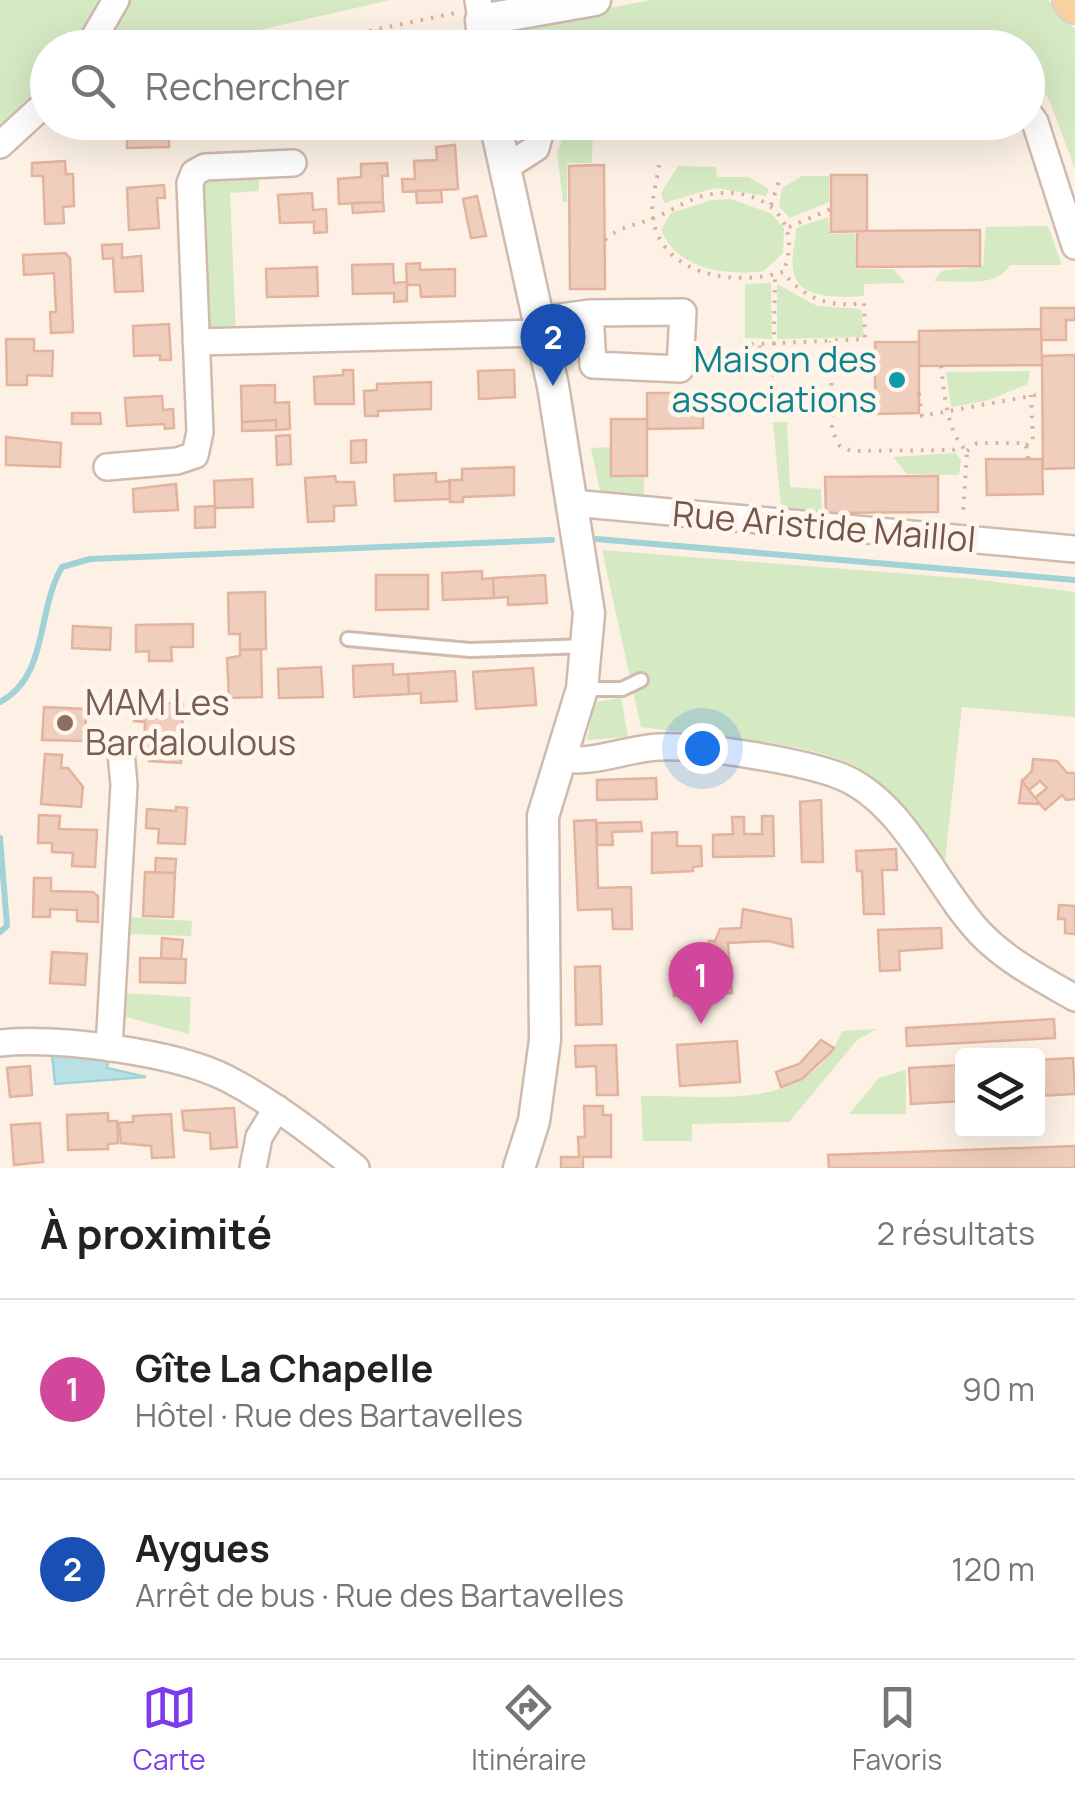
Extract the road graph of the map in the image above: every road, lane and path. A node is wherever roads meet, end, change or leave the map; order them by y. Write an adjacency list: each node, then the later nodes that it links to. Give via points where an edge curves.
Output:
1 (116, 0): 4 (street)
2 (595, 0): 3 (street)
3 (480, 19): 5 (path)
4 (98, 30)
5 (407, 30)
6 (30, 118): 10 (street)
7 (498, 140): 13 (street)
8 (538, 140): 13 (street)
9 (1038, 140): 20 (street)
10 (0, 145)
11 (294, 163): 26 (street, via 194,173)
12 (659, 165): 17 (path)
13 (503, 169): 24 (street)
14 (779, 181): 15 (path)
15 (771, 205): 17 (path, via 714,193); 18 (path)
16 (831, 209): 18 (path)
17 (653, 219): 19 (path, via 618,228); 22 (path, via 670,254 707,274)
18 (789, 227): 21 (path)
19 (605, 240)
20 (1075, 246)
21 (784, 272): 22 (path); 25 (path, via 815,299 864,302 866,340)
22 (775, 274): 28 (path)
23 (590, 314): 24 (street)
24 (540, 326): 26 (street); 41 (street)
25 (831, 341): 28 (path); 36 (path, via 832,431 840,446 880,452)
26 (196, 342): 40 (street, via 200,432 194,455)
27 (738, 345): 29 (path)
28 (774, 345): 29 (path)
29 (758, 346): 34 (path, via 775,378 775,406)
30 (941, 366): 35 (path)
31 (920, 394): 35 (path, via 922,416)
32 (1031, 394): 33 (path); 35 (path); 37 (path, via 1033,442)
33 (1042, 394)
34 (790, 406)
35 (950, 412): 36 (path)
36 (960, 445): 38 (path)
37 (1026, 445): 38 (path, via 977,443); 39 (path)
38 (968, 452): 42 (path)
39 (1028, 459)
40 (108, 467)
41 (572, 503): 42 (street, Rue Aristide Maillol); 45 (street)
42 (962, 540): 43 (street, Rue Aristide Maillol)
43 (1075, 549)
44 (348, 639): 45 (lane, via 470,650)
45 (589, 646): 47 (street)
46 (642, 680): 47 (lane, via 622,689)
47 (582, 689): 49 (street)
48 (121, 752): 52 (street)
49 (563, 759): 50 (street, via 581,762 661,747 844,777 876,799 982,935); 56 (street, via 542,816 545,1040 534,1121)
50 (1075, 998)
51 (0, 1044): 52 (street)
52 (109, 1048): 53 (street, via 225,1077)
53 (276, 1108): 54 (street, via 259,1138); 55 (street)
54 (253, 1168)
55 (356, 1168)
56 (518, 1168)

